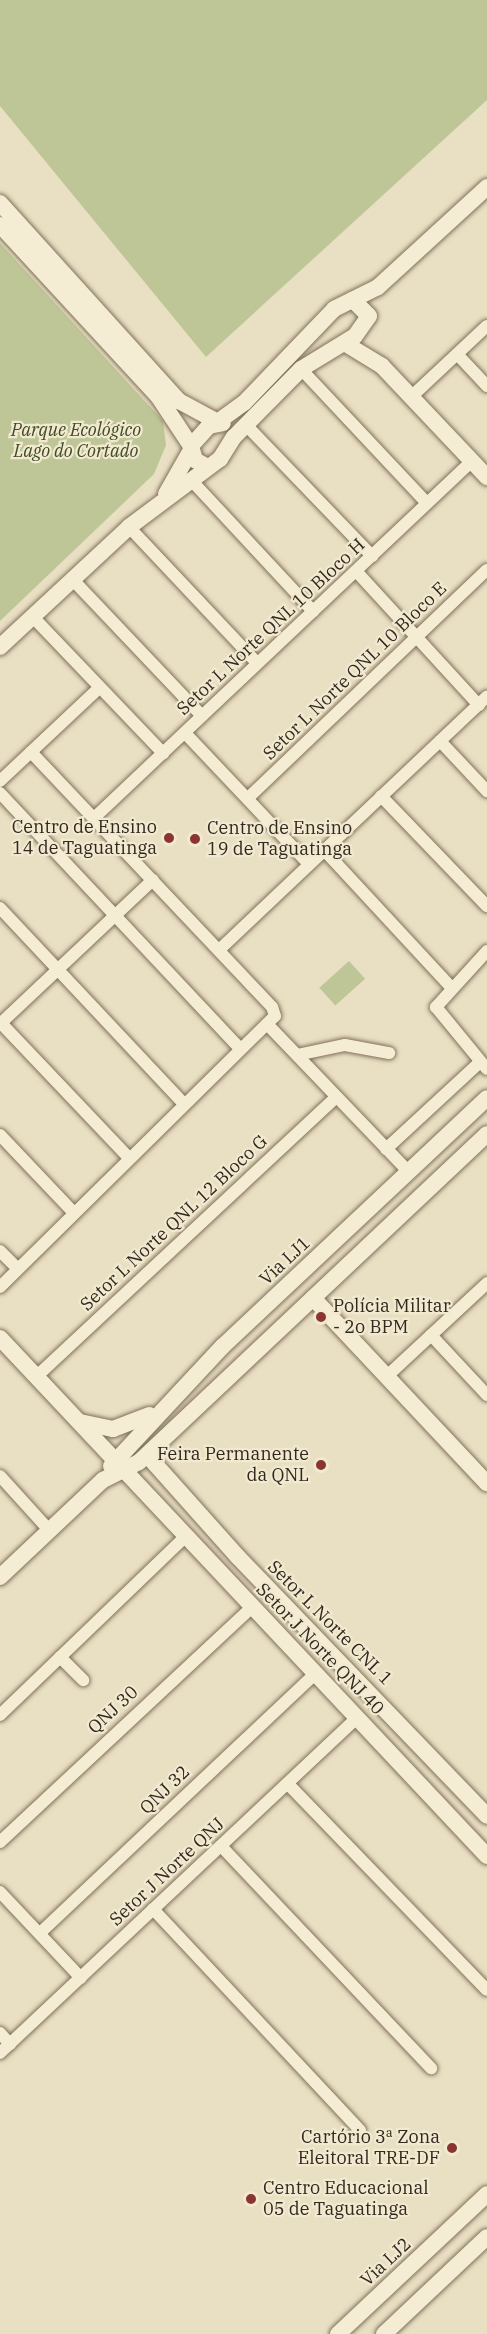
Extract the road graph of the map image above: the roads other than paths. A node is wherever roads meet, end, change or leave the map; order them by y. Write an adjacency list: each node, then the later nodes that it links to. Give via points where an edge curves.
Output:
1 (487, 187): 4 (main road)
2 (0, 203): 15 (main road, via 179,401)
3 (0, 225): 18 (main road, via 158,396)
4 (395, 274): 5 (main road); 6 (main road)
5 (353, 300): 6 (main road); 7 (main road, via 334,309)
6 (367, 321): 9 (main road); 11 (main road)
7 (321, 325): 9 (main road, via 326,339); 15 (main road)
8 (487, 326): 10 (street)
9 (341, 346): 11 (main road); 12 (main road)
10 (457, 354): 13 (street); 14 (street)
11 (382, 366): 14 (main road)
12 (301, 369): 16 (main road); 24 (street)
13 (487, 386)
14 (411, 397): 19 (main road)
15 (217, 421): 17 (main road); 18 (main road)
16 (246, 425): 17 (main road); 26 (street)
17 (234, 437): 20 (main road, via 226,453)
18 (191, 448): 20 (main road, via 195,460); 23 (main road)
19 (472, 461): 21 (main road); 24 (street, Setor L Norte QNL 10 Bloco H)
20 (208, 467): 22 (main road)
21 (487, 477)
22 (192, 481): 23 (main road); 30 (street)
23 (163, 498): 25 (main road)
24 (427, 504): 26 (street, Setor L Norte QNL 10 Bloco H)
25 (129, 527): 29 (main road); 34 (street)
26 (372, 556): 28 (street, Setor L Norte QNL 10 Bloco H)
27 (487, 570): 32 (street, Setor L Norte QNL 10 Bloco E)
28 (356, 571): 30 (street, Setor L Norte QNL 10 Bloco H); 32 (street)
29 (73, 580): 31 (main road); 37 (street)
30 (313, 610): 34 (street, Setor L Norte QNL 10 Bloco H)
31 (32, 616): 33 (main road); 35 (street)
32 (417, 637): 36 (street); 46 (street, Setor L Norte QNL 10 Bloco E)
33 (0, 647)
34 (257, 663): 37 (street, Setor L Norte QNL 10 Bloco H)
35 (99, 688): 40 (street); 41 (street)
36 (483, 701): 39 (street)
37 (201, 716): 38 (street, Setor L Norte QNL 10 Bloco H)
38 (185, 733): 41 (street, Setor L Norte QNL 10 Bloco H); 46 (street)
39 (440, 741): 43 (street); 45 (street)
40 (31, 752): 42 (street); 47 (street)
41 (163, 753): 47 (street, Setor L Norte QNL 10 Bloco H)
42 (0, 782)
43 (487, 791)
44 (0, 794): 53 (street)
45 (381, 796): 48 (street); 51 (street)
46 (248, 798): 49 (street)
47 (94, 818): 50 (street)
48 (324, 850): 49 (street); 57 (street)
49 (309, 864): 54 (street)
50 (153, 880): 53 (street); 54 (street)
51 (487, 906)
52 (0, 908): 56 (street)
53 (114, 917): 56 (street); 60 (street)
54 (219, 950): 58 (street, via 272,1007)
55 (487, 951): 57 (street)
56 (59, 969): 59 (street); 66 (street)
57 (450, 986): 63 (street, via 437,1002 444,1022)
58 (271, 1022): 60 (street); 62 (street)
59 (0, 1023): 70 (street)
60 (240, 1049): 66 (street)
61 (389, 1053): 62 (street, via 345,1045)
62 (297, 1055): 64 (street)
63 (484, 1066): 69 (street)
64 (336, 1097): 69 (street); 84 (street, Setor L Norte QNL 12 Bloco G)
65 (487, 1098): 71 (main road, Via LJ1)
66 (184, 1104): 70 (street)
67 (487, 1134): 74 (main road)
68 (0, 1135): 73 (street)
69 (386, 1149): 71 (street)
70 (128, 1157): 73 (street)
71 (408, 1171): 72 (main road, Via LJ1)
72 (376, 1202): 74 (main road, via 388,1204); 82 (main road, Via LJ1)
73 (72, 1211): 76 (street)
74 (393, 1223): 79 (main road)
75 (0, 1251): 76 (street)
76 (17, 1268): 78 (street)
77 (487, 1283): 80 (street)
78 (0, 1287)
79 (313, 1298): 83 (main road); 85 (main road)
80 (431, 1335): 85 (street); 86 (street)
81 (0, 1338): 84 (main road, Setor J Norte QNJ 40)
82 (223, 1346): 83 (main road, via 231,1365); 87 (main road, Via LJ1)
83 (241, 1366): 89 (main road)
84 (37, 1376): 88 (main road, Setor J Norte QNJ 40)
85 (386, 1377): 92 (main road)
86 (487, 1395)
87 (160, 1408): 88 (main road, via 124,1427); 90 (main road, Via LJ1)
88 (79, 1422): 90 (main road, Setor J Norte QNJ 40)
89 (147, 1455): 90 (main road); 93 (main road, Setor L Norte CNL 1)
90 (121, 1463): 94 (main road); 95 (main road, Setor J Norte QNJ 40)
91 (0, 1476): 94 (street)
92 (487, 1482)
93 (195, 1510): 95 (main road, via 180,1517); 99 (main road, Setor L Norte CNL 1)
94 (49, 1530): 96 (main road)
95 (182, 1533): 97 (main road, Setor J Norte QNJ 40); 98 (street)
96 (0, 1577)
97 (253, 1606): 100 (main road, Setor J Norte QNJ 40); 107 (street, QNJ 30)
98 (60, 1657): 101 (street); 104 (street)
99 (348, 1669): 100 (main road, via 342,1682); 102 (main road, Setor L Norte CNL 1)
100 (321, 1679): 103 (main road, Setor J Norte QNJ 40); 112 (street, QNJ 32)
101 (83, 1680)
102 (364, 1685): 103 (main road, via 352,1691); 106 (main road, Setor L Norte CNL 1)
103 (352, 1711): 105 (street, Setor J Norte QNJ); 109 (main road, Setor J Norte QNJ 40)
104 (0, 1714)
105 (288, 1784): 108 (street, Setor J Norte QNJ); 114 (street)
106 (487, 1816)
107 (0, 1842)
108 (221, 1846): 111 (street, Setor J Norte QNJ); 118 (street)
109 (487, 1856)
110 (0, 1892): 112 (street)
111 (153, 1909): 113 (street, Setor J Norte QNJ); 119 (street)
112 (40, 1933): 113 (street)
113 (81, 1978): 116 (street, Setor J Norte QNJ)
114 (487, 1990)
115 (0, 2033): 116 (street)
116 (10, 2044): 117 (street, Setor J Norte QNJ)
117 (0, 2053)
118 (431, 2068)
119 (360, 2130)
120 (487, 2194): 122 (main road, Via LJ2)
121 (487, 2237): 123 (main road)
122 (338, 2334)
123 (384, 2334)

